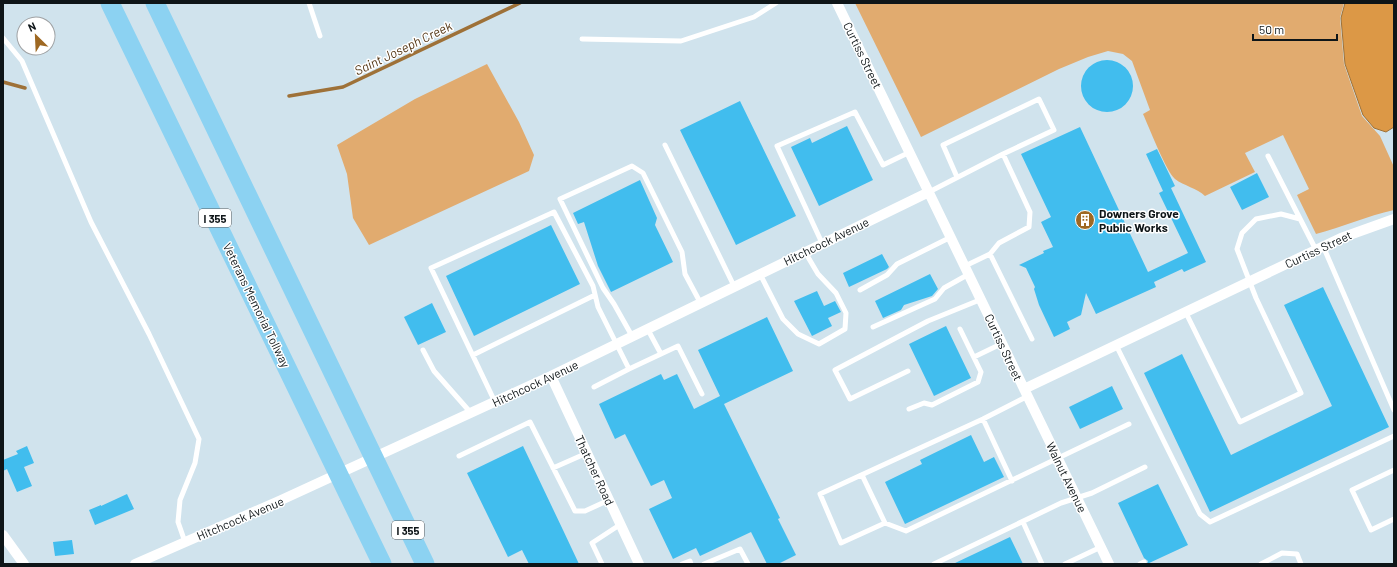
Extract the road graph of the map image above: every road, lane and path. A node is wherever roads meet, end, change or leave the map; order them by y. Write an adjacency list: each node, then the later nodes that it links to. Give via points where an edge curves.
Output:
1 (110, 3): 77 (highway, Veterans Memorial Tollway / I 355)
2 (155, 3): 70 (highway, I 355)
3 (309, 3): 6 (lane)
4 (776, 3): 8 (lane, via 754,17 681,41)
5 (837, 3): 10 (street, Curtiss Street)
6 (320, 36)
7 (3, 38): 72 (lane, via 22,61 91,222 150,334 199,439 195,463 180,500 178,522)
8 (582, 39)
9 (665, 144): 25 (lane)
10 (910, 152): 14 (street, Curtiss Street); 18 (lane, via 883,165 855,112 777,146)
11 (1003, 154): 13 (lane); 13 (lane, via 1054,130 1039,99 943,145); 21 (lane, via 1030,212 1029,227 999,243)
12 (1268, 156): 15 (lane)
13 (958, 177): 14 (lane)
14 (929, 192): 17 (street, Curtiss Street); 18 (street, Hitchcock Avenue)
15 (1300, 219): 19 (lane); 24 (lane, via 1281,214 1256,219 1242,233 1237,249)
16 (1394, 219): 19 (street, Curtiss Street, via 1360,230)
17 (951, 238): 22 (street, Curtiss Street); 26 (lane, via 897,264 888,275)
18 (822, 243): 20 (street, Hitchcock Avenue)
19 (1320, 248): 24 (street, Curtiss Street); 51 (lane)
20 (805, 252): 23 (street, Hitchcock Avenue); 23 (lane, via 818,274 836,292 846,313 845,328 820,344 798,334 783,319)
21 (990, 254): 22 (lane); 35 (lane)
22 (967, 270): 28 (street, Curtiss Street); 31 (lane, via 944,288 935,299)
23 (760, 274): 25 (street, Hitchcock Avenue)
24 (1250, 281): 30 (street, Curtiss Street); 30 (lane, via 1301,393 1240,422)
25 (734, 286): 29 (street, Hitchcock Avenue)
26 (860, 290)
27 (595, 295): 37 (lane, via 598,307); 41 (lane); 41 (lane, via 593,286 554,212 431,268)
28 (982, 299): 36 (street, Curtiss Street); 44 (lane, via 928,321 835,370 850,399)
29 (700, 302): 32 (street, Hitchcock Avenue); 34 (lane, via 686,274 682,252 643,173 632,166 560,199 603,288)
30 (1185, 311): 38 (street, Curtiss Street)
31 (873, 327)
32 (647, 328): 34 (street, Hitchcock Avenue); 40 (lane)
33 (960, 329): 42 (lane)
34 (632, 336): 37 (street, Hitchcock Avenue)
35 (1032, 339)
36 (1003, 343): 42 (lane); 47 (street, Curtiss Street)
37 (617, 344): 43 (lane); 45 (street, Hitchcock Avenue)
38 (1116, 345): 47 (street, Curtiss Street); 55 (lane, via 1200,514 1210,522)
39 (423, 350): 52 (lane, via 434,371)
40 (661, 354): 43 (lane); 48 (lane, via 678,346)
41 (473, 355): 49 (lane)
42 (974, 357): 50 (lane, via 981,372 978,382 932,405 924,403)
43 (629, 369): 46 (lane)
44 (908, 372)
45 (551, 376): 49 (street, Hitchcock Avenue); 56 (street, Thatcher Road)
46 (594, 387)
47 (1026, 393): 53 (lane); 58 (street, Walnut Avenue)
48 (702, 394)
49 (496, 402): 52 (street, Hitchcock Avenue)
50 (910, 409)
51 (1394, 410)
52 (471, 413): 72 (street, Hitchcock Avenue)
53 (983, 419): 62 (lane); 63 (lane)
54 (1129, 424): 58 (lane)
55 (1394, 436)
56 (587, 453): 60 (lane); 65 (street, Thatcher Road)
57 (459, 456): 60 (lane, via 530,422)
58 (1057, 458): 63 (lane); 64 (street, Walnut Avenue)
59 (1145, 467): 64 (lane)
60 (553, 468): 65 (lane, via 575,511 585,511)
61 (1394, 470): 66 (lane, via 1352,490 1371,530)
62 (862, 475): 68 (lane); 68 (lane, via 820,494 841,543)
63 (1012, 481): 68 (lane, via 906,531)
64 (1077, 498): 67 (lane); 73 (street, Walnut Avenue)
65 (609, 500): 69 (street, Thatcher Road)
66 (1394, 519)
67 (1023, 522): 86 (lane); 87 (lane)
68 (885, 523)
69 (621, 524): 80 (lane, via 592,543); 81 (street, Thatcher Road)
70 (407, 526): 78 (highway, I 355); 79 (highway)
71 (3, 535): 75 (street)
72 (185, 542): 74 (street, Hitchcock Avenue)
73 (1101, 547): 88 (lane); 89 (street, Walnut Avenue)
74 (155, 560): 76 (street, Hitchcock Avenue)
75 (24, 564)
76 (136, 564)
77 (382, 564)
78 (425, 564)
79 (436, 564)
80 (602, 564)
81 (640, 564)
82 (682, 564): 83 (lane, via 690,560)
83 (691, 564)
84 (704, 564): 85 (lane, via 740,549)
85 (748, 564)
86 (934, 564)
87 (1042, 564)
88 (1065, 564)
89 (1109, 564)
90 (1261, 564): 91 (lane, via 1282,553 1297,554)
91 (1302, 564)

